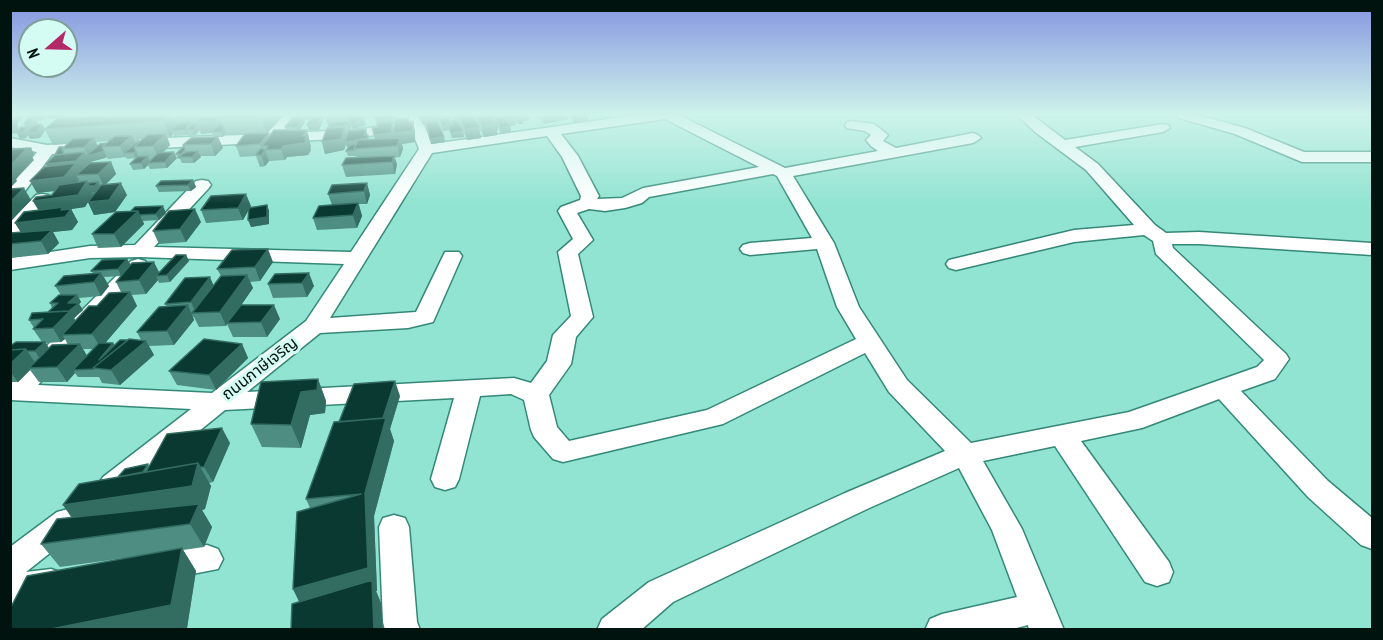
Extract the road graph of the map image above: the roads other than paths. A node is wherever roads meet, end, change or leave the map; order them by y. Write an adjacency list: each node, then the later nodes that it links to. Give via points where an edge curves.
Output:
1 (46, 145): 19 (street)
2 (72, 145): 11 (street)
3 (425, 145): 12 (street)
4 (450, 145): 12 (street)
5 (562, 145): 21 (street, via 590,196)
6 (728, 145): 16 (street)
7 (879, 145): 13 (street)
8 (937, 145): 13 (street)
9 (1063, 145): 23 (street, via 1092,167)
10 (1273, 145): 14 (street, via 1302,157)
11 (104, 146)
12 (427, 148): 29 (street, ถนนภาษีเจริญ)
13 (894, 153): 16 (street)
14 (1343, 157): 15 (street); 17 (street)
15 (1372, 157)
16 (780, 171): 21 (street, via 643,193 625,203); 24 (street)
17 (1372, 173)
18 (202, 185): 27 (street)
19 (10, 195)
20 (42, 199): 22 (street)
21 (587, 203): 37 (street, via 567,211 583,240 568,252 582,316 565,335 559,364)
22 (10, 234)
23 (1155, 234): 26 (street); 31 (street, via 1074,236); 34 (street, via 1163,250 1277,360 1266,373)
24 (824, 243): 25 (street); 33 (street, via 848,306)
25 (750, 249)
26 (1372, 249)
27 (146, 252): 29 (street); 30 (street, via 90,252); 36 (street)
28 (452, 256): 32 (street, via 426,317)
29 (358, 258): 32 (street, ถนนภาษีเจริญ)
30 (10, 264)
31 (956, 264)
32 (314, 326): 38 (street, ถนนภาษีเจริญ)
33 (870, 341): 37 (street, via 714,418 563,452 544,430); 40 (street, via 898,386)
34 (1224, 389): 39 (street, via 1133,421); 43 (street, via 1282,453)
35 (469, 390): 37 (street, via 514,386); 38 (street); 41 (street)
36 (14, 392): 38 (street)
37 (537, 396)
38 (218, 402): 45 (street, ถนนภาษีเจริญ)
39 (1062, 435): 40 (street); 47 (street)
40 (965, 454): 50 (street, via 1007,529); 52 (street, via 661,592)
41 (445, 479)
42 (393, 527): 51 (street)
43 (1372, 536)
44 (207, 559): 46 (street)
45 (10, 566)
46 (126, 572)
47 (1157, 572)
48 (80, 578): 49 (street)
49 (10, 589)
50 (1042, 618): 53 (street)
51 (403, 630)
52 (614, 630)
53 (942, 630)

